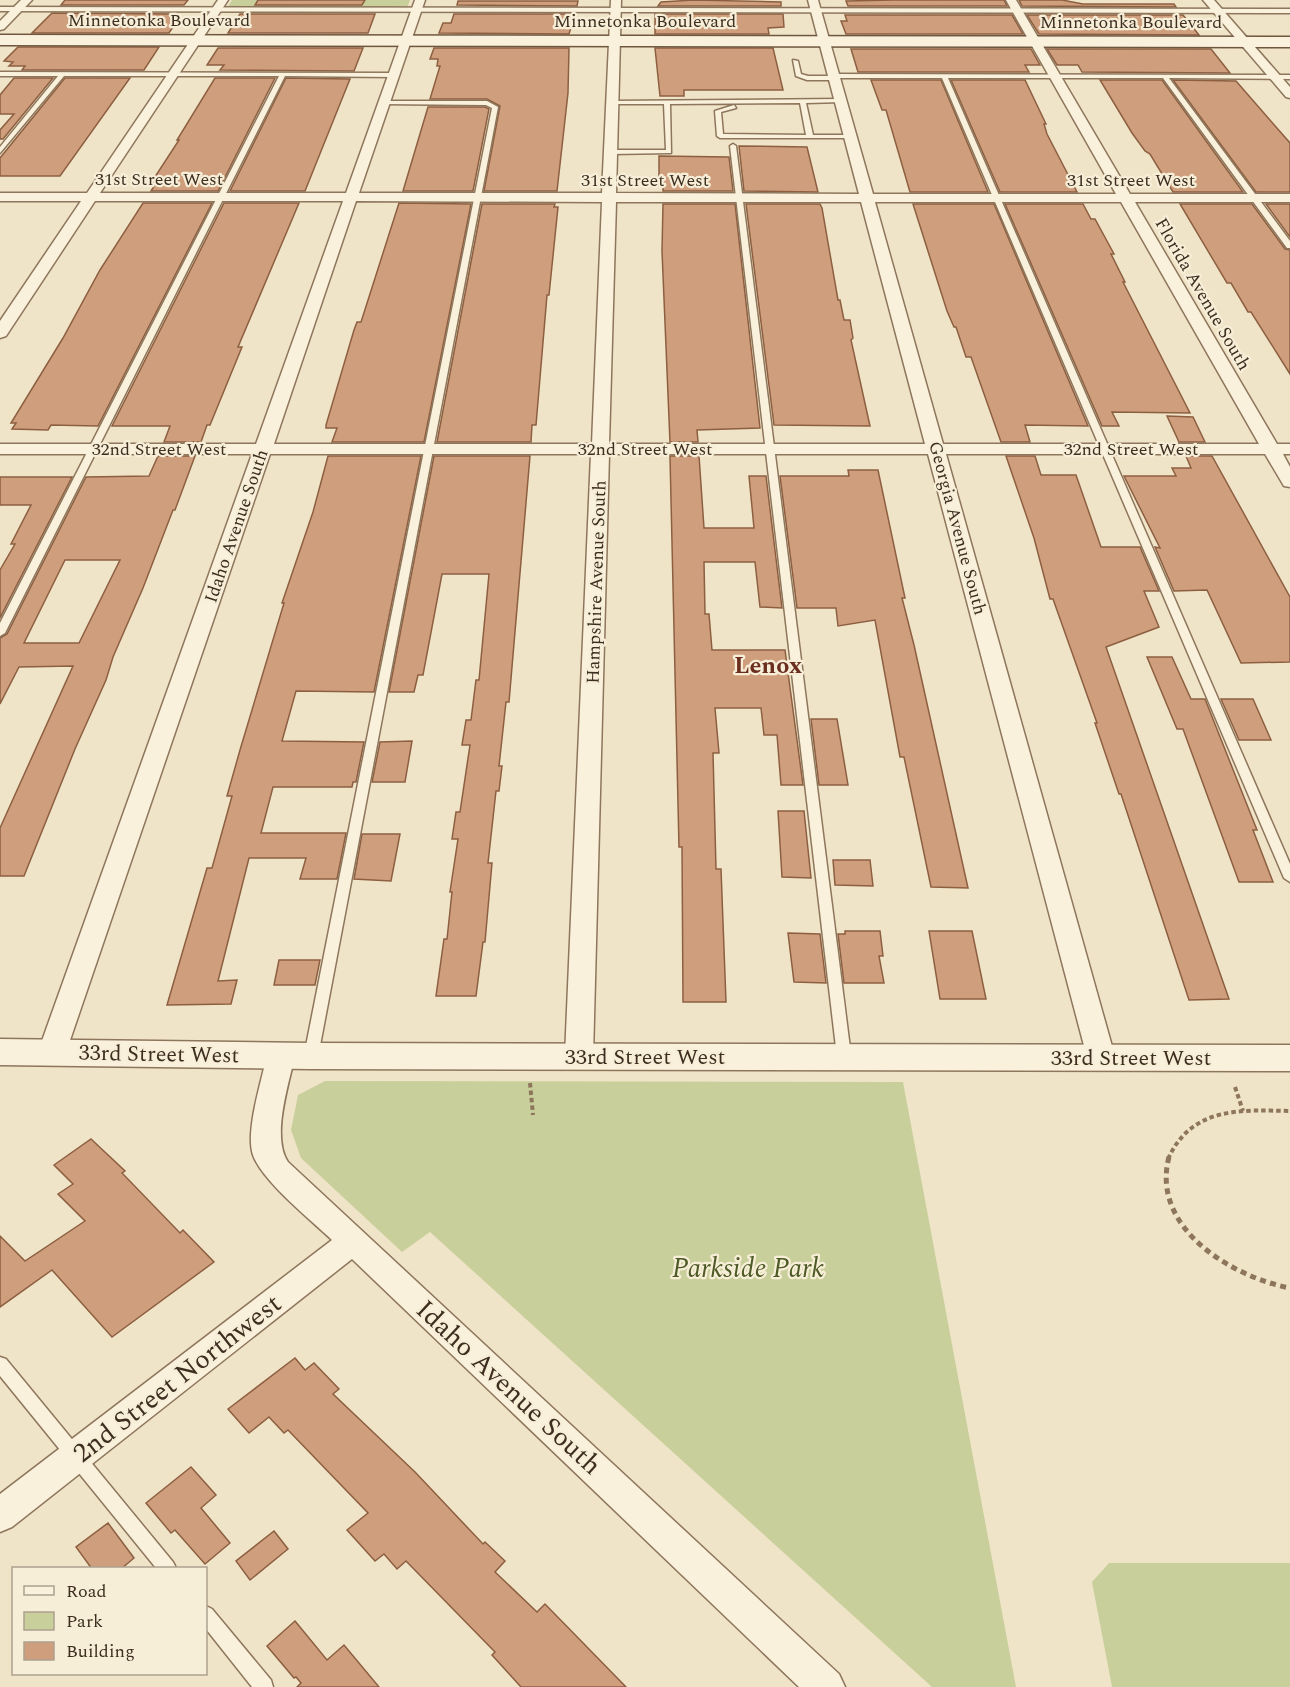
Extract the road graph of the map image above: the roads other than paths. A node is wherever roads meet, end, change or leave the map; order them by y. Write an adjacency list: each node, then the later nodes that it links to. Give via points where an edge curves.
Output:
1 (27, 0): 14 (street)
2 (125, 0): 15 (lane)
3 (518, 0): 16 (lane)
4 (716, 0): 17 (lane)
5 (912, 0): 18 (lane)
6 (1107, 0): 19 (lane)
7 (1208, 0): 20 (street)
8 (220, 4): 9 (lane); 15 (lane); 24 (street)
9 (418, 5): 16 (lane); 25 (street, Idaho Avenue South)
10 (616, 5): 16 (lane); 17 (lane); 26 (street, Hampshire Avenue South)
11 (814, 5): 17 (lane); 18 (lane); 27 (street, Georgia Avenue South)
12 (1013, 5): 18 (lane); 19 (lane); 28 (street, Florida Avenue South)
13 (0, 9): 14 (lane)
14 (19, 9): 15 (lane); 22 (street)
15 (118, 9)
16 (516, 9)
17 (717, 9)
18 (916, 10)
19 (1114, 10): 20 (lane)
20 (1218, 11): 21 (lane); 29 (street)
21 (1290, 11)
22 (0, 27)
23 (0, 40): 24 (main road, Minnetonka Boulevard)
24 (197, 40): 25 (main road, Minnetonka Boulevard); 34 (street)
25 (406, 40): 26 (main road, Minnetonka Boulevard); 36 (street, Idaho Avenue South)
26 (615, 41): 27 (main road, Minnetonka Boulevard); 46 (street, Hampshire Avenue South)
27 (824, 41): 28 (main road, Minnetonka Boulevard); 42 (street, Georgia Avenue South)
28 (1033, 41): 29 (main road, Minnetonka Boulevard); 38 (street, Florida Avenue South)
29 (1244, 42): 30 (main road, Minnetonka Boulevard); 40 (street)
30 (1290, 42)
31 (795, 61): 42 (lane, via 798,75)
32 (0, 74): 33 (lane)
33 (63, 74): 34 (lane); 52 (lane)
34 (173, 75): 35 (lane); 55 (street)
35 (283, 75): 36 (lane); 56 (lane)
36 (394, 75): 45 (street, Idaho Avenue South)
37 (944, 76): 38 (lane); 42 (lane); 62 (lane)
38 (1054, 76): 39 (lane); 63 (street, Florida Avenue South)
39 (1165, 76): 40 (lane); 64 (lane)
40 (1275, 76): 41 (lane); 43 (street)
41 (1290, 76)
42 (834, 77): 44 (street, Georgia Avenue South)
43 (1290, 94)
44 (841, 101): 48 (lane); 50 (street, Georgia Avenue South)
45 (384, 103): 58 (street, Idaho Avenue South); 59 (lane, via 494,105)
46 (613, 103): 47 (lane); 53 (street, Hampshire Avenue South)
47 (667, 103): 48 (lane); 53 (lane, via 669,152)
48 (804, 104): 49 (lane); 49 (lane, via 722,109 718,111 720,136)
49 (810, 137): 50 (lane)
50 (851, 137): 61 (street, Georgia Avenue South)
51 (733, 146): 60 (lane)
52 (0, 151)
53 (611, 152): 57 (street, Hampshire Avenue South)
54 (0, 197): 55 (street, 31st Street West)
55 (91, 197): 56 (street, 31st Street West); 67 (street)
56 (222, 197): 58 (street, 31st Street West); 68 (lane)
57 (609, 197): 59 (street, 31st Street West); 60 (street, 31st Street West); 71 (street, Hampshire Avenue South)
58 (350, 198): 59 (street, 31st Street West); 69 (street, Idaho Avenue South)
59 (477, 198): 70 (lane)
60 (739, 198): 61 (street, 31st Street West); 72 (lane)
61 (868, 198): 62 (street, 31st Street West); 73 (street, Georgia Avenue South)
62 (997, 198): 63 (street, 31st Street West); 74 (lane)
63 (1125, 198): 64 (street, 31st Street West); 75 (street, Florida Avenue South)
64 (1254, 198): 65 (street, 31st Street West); 66 (lane)
65 (1290, 198)
66 (1290, 246)
67 (0, 333)
68 (93, 449): 69 (street, 32nd Street West); 77 (street, 32nd Street West); 79 (lane)
69 (262, 449): 70 (street, 32nd Street West); 82 (street, Idaho Avenue South)
70 (429, 449): 71 (street, 32nd Street West); 83 (lane)
71 (601, 449): 72 (street, 32nd Street West); 84 (street, Hampshire Avenue South)
72 (769, 449): 73 (street, 32nd Street West); 85 (lane)
73 (937, 449): 74 (street, 32nd Street West); 86 (street, Georgia Avenue South)
74 (1105, 449): 75 (street, 32nd Street West); 80 (lane)
75 (1271, 449): 76 (street, 32nd Street West); 78 (street, Florida Avenue South)
76 (1290, 449)
77 (0, 450)
78 (1290, 482)
79 (0, 633)
80 (1290, 878)
81 (0, 1052): 82 (street, 33rd Street West)
82 (52, 1052): 83 (street, 33rd Street West)
83 (296, 1056): 84 (street, 33rd Street West); 88 (street, Idaho Avenue South, via 266,1132 267,1154 278,1170)
84 (579, 1056): 85 (street, 33rd Street West)
85 (844, 1056): 86 (street, 33rd Street West)
86 (1101, 1057): 87 (street, 33rd Street West)
87 (1290, 1058)
88 (354, 1240): 90 (street, 2nd Street Northwest); 95 (street, Idaho Avenue South)
89 (0, 1364): 90 (lane)
90 (76, 1457): 91 (street, 2nd Street Northwest); 92 (lane)
91 (0, 1515)
92 (165, 1567)
93 (207, 1617): 94 (lane)
94 (264, 1687)
95 (826, 1687)

